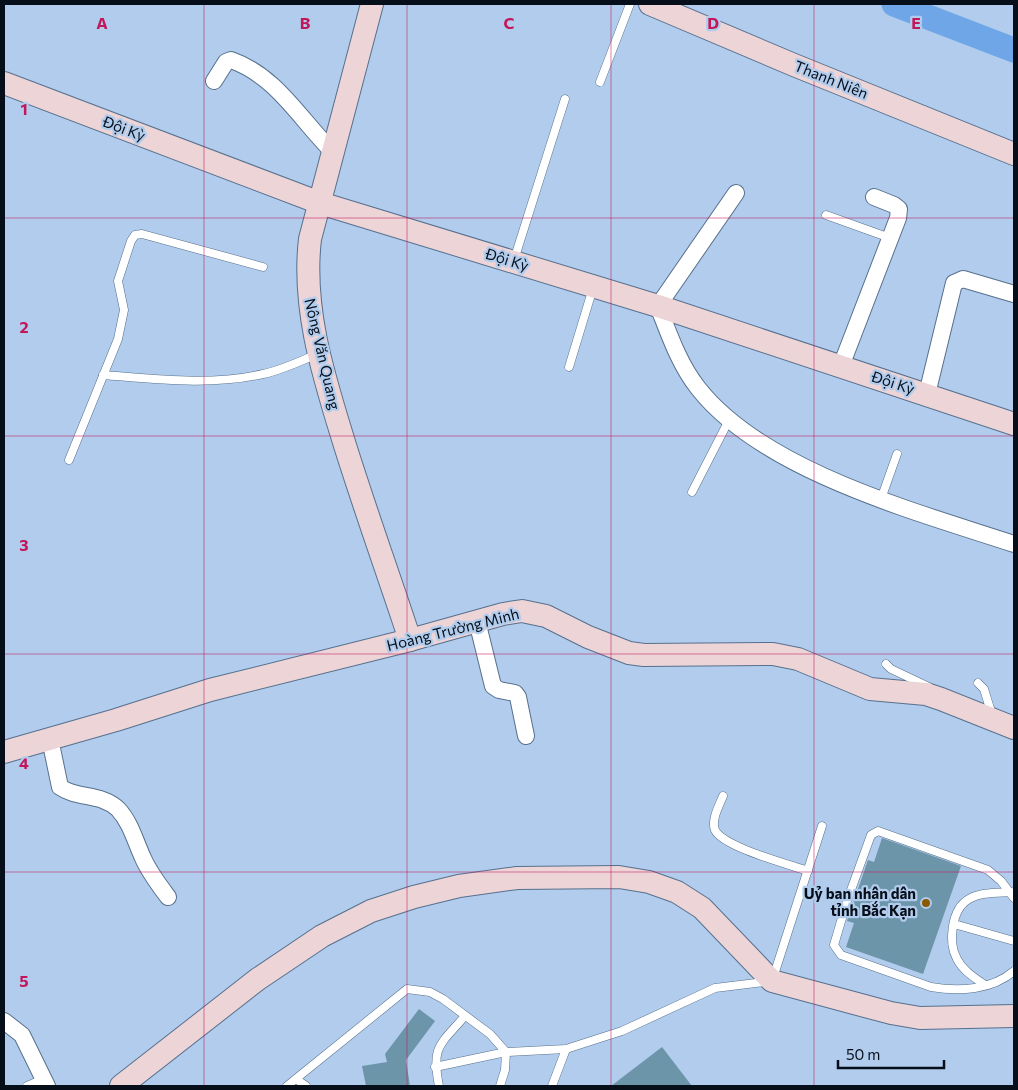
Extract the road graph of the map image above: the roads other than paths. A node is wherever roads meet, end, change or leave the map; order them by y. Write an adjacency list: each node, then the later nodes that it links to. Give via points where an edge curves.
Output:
1 (372, 4): 8 (street, Nông Văn Quang)
2 (630, 4): 5 (lane)
3 (650, 4): 9 (street, Thanh Niên)
4 (214, 81): 8 (street, via 226,62 231,60 259,75 287,98)
5 (600, 82)
6 (4, 83): 12 (street, Đội Kỳ)
7 (564, 99): 15 (lane)
8 (334, 153): 12 (street, Nông Văn Quang)
9 (1014, 154)
10 (736, 193): 19 (street)
11 (874, 197): 14 (street, via 899,209)
12 (320, 203): 15 (street, Đội Kỳ); 20 (street, Nông Văn Quang, via 310,239 307,267 308,302)
13 (826, 215): 14 (lane)
14 (890, 238): 21 (street)
15 (513, 262): 17 (street, Đội Kỳ)
16 (263, 267): 23 (lane, via 142,234 135,236 118,281 124,310 118,339)
17 (594, 287): 19 (street, Đội Kỳ); 22 (lane)
18 (1014, 294): 24 (street, via 963,279 954,284)
19 (658, 306): 21 (street, Đội Kỳ); 25 (street, via 687,370 698,387)
20 (318, 353): 23 (lane, via 285,368 242,378 200,381); 33 (street, Nông Văn Quang, via 364,507)
21 (841, 366): 24 (street, Đội Kỳ)
22 (568, 368)
23 (103, 376): 28 (lane)
24 (927, 394): 26 (street, Đội Kỳ)
25 (729, 420): 29 (lane); 30 (street, via 785,456)
26 (1014, 424)
27 (897, 454): 30 (lane)
28 (69, 460)
29 (692, 492)
30 (881, 499): 31 (street)
31 (1014, 544)
32 (477, 621): 33 (street, Hoàng Trường Minh); 36 (street, Hoàng Trường Minh, via 522,612 535,613 629,653 773,654 798,659 870,689 926,694); 38 (street, via 493,686 518,697)
33 (410, 640): 39 (street, Hoàng Trường Minh, via 210,690)
34 (886, 664): 36 (lane, via 933,689)
35 (978, 683): 37 (lane)
36 (940, 699): 37 (street, Hoàng Trường Minh)
37 (1004, 725)
38 (526, 736)
39 (50, 739): 40 (street, Hoàng Trường Minh); 45 (street, via 60,787 94,796 118,809 130,826 142,858)
40 (4, 752)
41 (723, 796): 43 (lane, via 714,828 724,840)
42 (822, 826): 43 (lane)
43 (808, 871): 49 (lane)
44 (1013, 895): 46 (lane, via 979,895 967,900 957,912); 50 (lane, via 988,870 878,831 871,835 834,940 834,946 842,954 931,987 962,991)
45 (168, 897)
46 (954, 924): 47 (lane); 50 (lane, via 953,951 957,961)
47 (1014, 941)
48 (1014, 971): 50 (lane)
49 (772, 981): 52 (street, via 920,1018); 54 (lane, via 714,988 622,1031); 60 (street, via 702,908 677,892 649,882 620,877 569,876 517,878 459,886 371,911 322,936 258,979)
50 (985, 986)
51 (465, 1016): 55 (lane, via 490,1034); 56 (lane, via 440,1045); 57 (lane, via 430,992 407,989)
52 (1014, 1016)
53 (4, 1021): 58 (street, via 22,1035)
54 (566, 1049): 55 (lane); 65 (lane)
55 (506, 1052): 56 (lane); 64 (lane)
56 (435, 1067): 63 (lane)
57 (296, 1079): 61 (lane); 62 (lane)
58 (45, 1083): 59 (lane)
59 (27, 1086)
60 (121, 1086)
61 (287, 1086)
62 (306, 1086)
63 (439, 1086)
64 (500, 1086)
65 (552, 1086)

